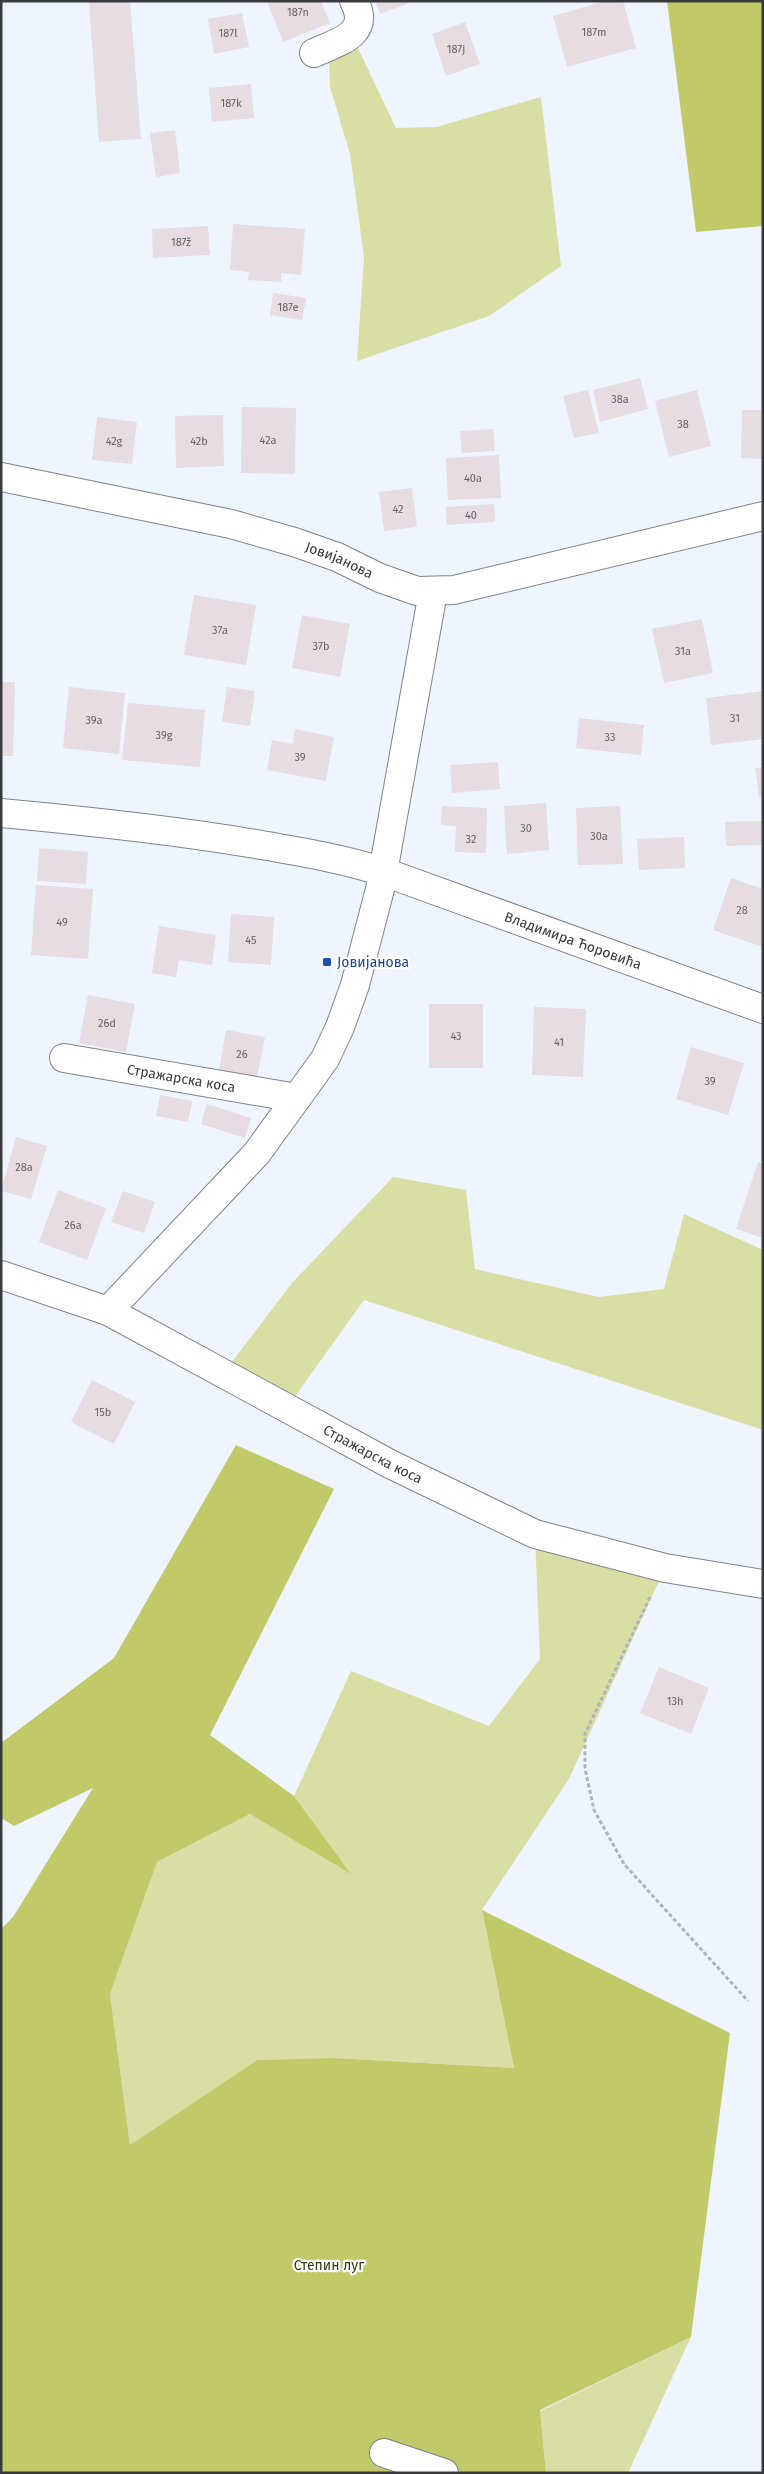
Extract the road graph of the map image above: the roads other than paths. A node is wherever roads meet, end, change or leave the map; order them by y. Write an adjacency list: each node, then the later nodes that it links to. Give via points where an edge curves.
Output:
1 (354, 1): 2 (street, via 358,9 358,24 353,35)
2 (314, 53)
3 (1, 477): 5 (street, Јовијанова, via 231,524 302,545 408,588)
4 (763, 516): 5 (street, Јовијанова, via 454,590)
5 (433, 592): 7 (street)
6 (1, 813): 7 (street, via 217,837 343,859)
7 (384, 872): 8 (street, Владимира Ћоровића); 10 (street, via 372,925 340,1027 326,1059)
8 (763, 1009)
9 (64, 1058): 10 (street, Стражарска коса)
10 (298, 1098): 12 (street, via 257,1153)
11 (1, 1275): 12 (street, Стражарска коса)
12 (108, 1311): 13 (street, Стражарска коса, via 381,1460 535,1534 665,1568)
13 (763, 1584)
14 (384, 2453): 15 (street)
15 (444, 2473)

